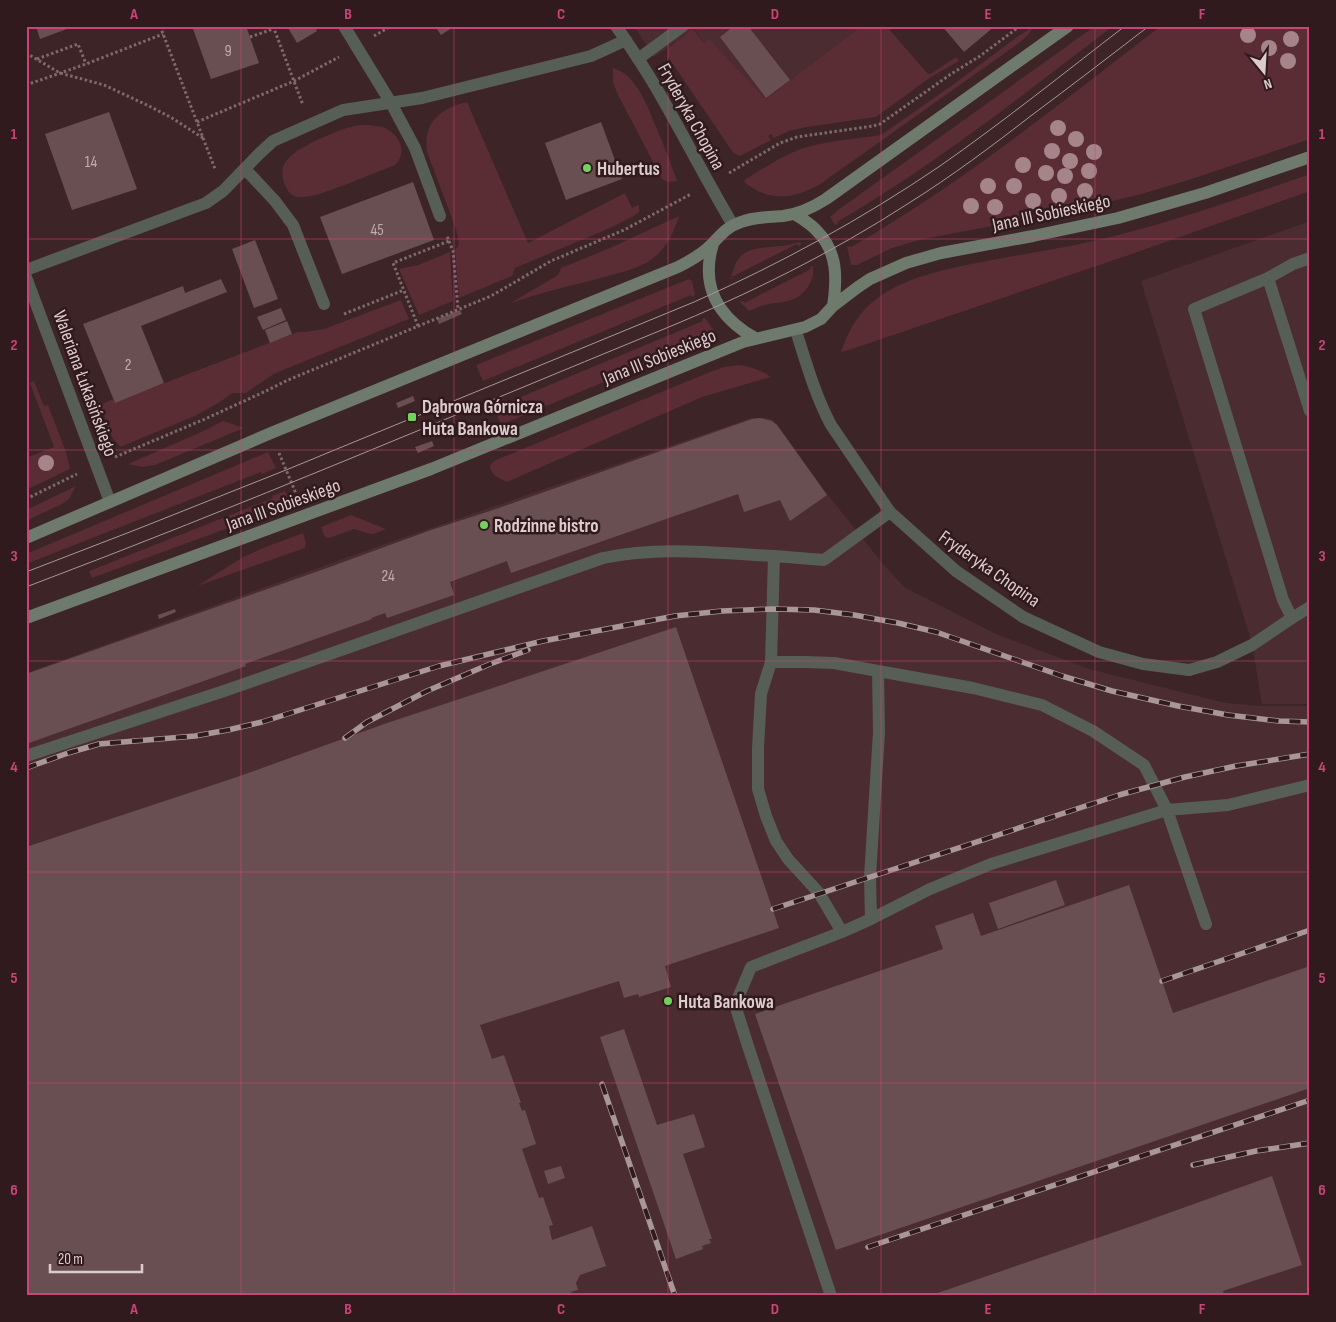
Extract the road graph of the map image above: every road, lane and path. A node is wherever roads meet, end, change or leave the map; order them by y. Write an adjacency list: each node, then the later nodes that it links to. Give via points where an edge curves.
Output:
1 (160, 26): 8 (path)
2 (344, 26): 11 (street)
3 (616, 26): 10 (street, Fryderyka Chopina)
4 (683, 26): 14 (street)
5 (1020, 26): 25 (path, via 880,124 791,138)
6 (1068, 26): 28 (main road, via 826,199)
7 (273, 28): 9 (path); 17 (path)
8 (163, 34): 15 (path); 20 (path)
9 (250, 37)
10 (626, 40): 14 (street, Fryderyka Chopina); 19 (street, via 591,56)
11 (357, 48): 17 (path); 19 (street)
12 (26, 53): 13 (path)
13 (36, 59): 15 (path, via 78,44); 16 (path)
14 (638, 59): 30 (street, Fryderyka Chopina)
15 (86, 64): 16 (path)
16 (60, 73): 18 (path); 22 (path, via 104,85 172,118)
17 (294, 82): 20 (path); 21 (path)
18 (26, 85)
19 (391, 103): 21 (street, via 343,110); 29 (street, via 415,148)
20 (197, 122): 22 (path)
21 (310, 124): 24 (street, via 273,142)
22 (203, 138): 26 (path)
23 (1310, 157): 39 (main road, Jana III Sobieskiego, via 1118,218 923,257 870,279)
24 (245, 169): 26 (street); 38 (street, via 293,225)
25 (734, 170)
26 (223, 191): 34 (street, via 206,203)
27 (681, 199): 40 (path)
28 (795, 214): 30 (main road, via 754,218); 39 (main road, via 816,229 830,251 836,276)
29 (440, 216): 31 (path)
30 (733, 225): 32 (main road)
31 (449, 241): 37 (path, via 393,263); 40 (path, via 453,250)
32 (712, 244): 43 (main road, via 708,274 719,306 731,321); 50 (main road, via 678,267)
33 (1310, 258): 36 (street)
34 (26, 270)
35 (26, 277): 50 (street, Waleriana Łukasińskiego)
36 (1268, 278): 44 (street); 56 (street, via 1194,310 1283,600)
37 (404, 290): 38 (path, via 330,319); 41 (path)
38 (324, 304)
39 (833, 306): 42 (main road, Jana III Sobieskiego, via 821,319)
40 (458, 310): 41 (path)
41 (418, 326): 46 (path)
42 (796, 330): 43 (main road, Jana III Sobieskiego); 51 (street, Fryderyka Chopina, via 831,425)
43 (755, 338): 55 (main road, Jana III Sobieskiego, via 431,469)
44 (1310, 411)
45 (277, 448): 48 (path)
46 (116, 457)
47 (79, 473): 49 (path)
48 (294, 487)
49 (26, 499)
50 (110, 502): 52 (main road)
51 (890, 512): 53 (street, via 824,560); 56 (street, Fryderyka Chopina, via 956,572 1024,617 1099,652 1143,664 1189,670 1217,662)
52 (26, 538)
53 (774, 556): 57 (street); 59 (street, via 649,552 603,558 227,690)
54 (1310, 607): 56 (street)
55 (26, 618)
56 (1292, 618)
57 (771, 662): 58 (street, via 834,663); 64 (street, via 761,694 758,789 776,841 819,893)
58 (878, 671): 61 (street, via 1042,705 1093,731 1144,765); 62 (street, via 879,732 870,877)
59 (26, 756)
60 (1310, 785): 61 (street, via 1228,805)
61 (1167, 810): 62 (street, via 991,864 930,889); 63 (street)
62 (871, 919): 64 (street)
63 (1206, 924)
64 (842, 932): 65 (street, via 751,967 735,1005)
65 (831, 1296)

